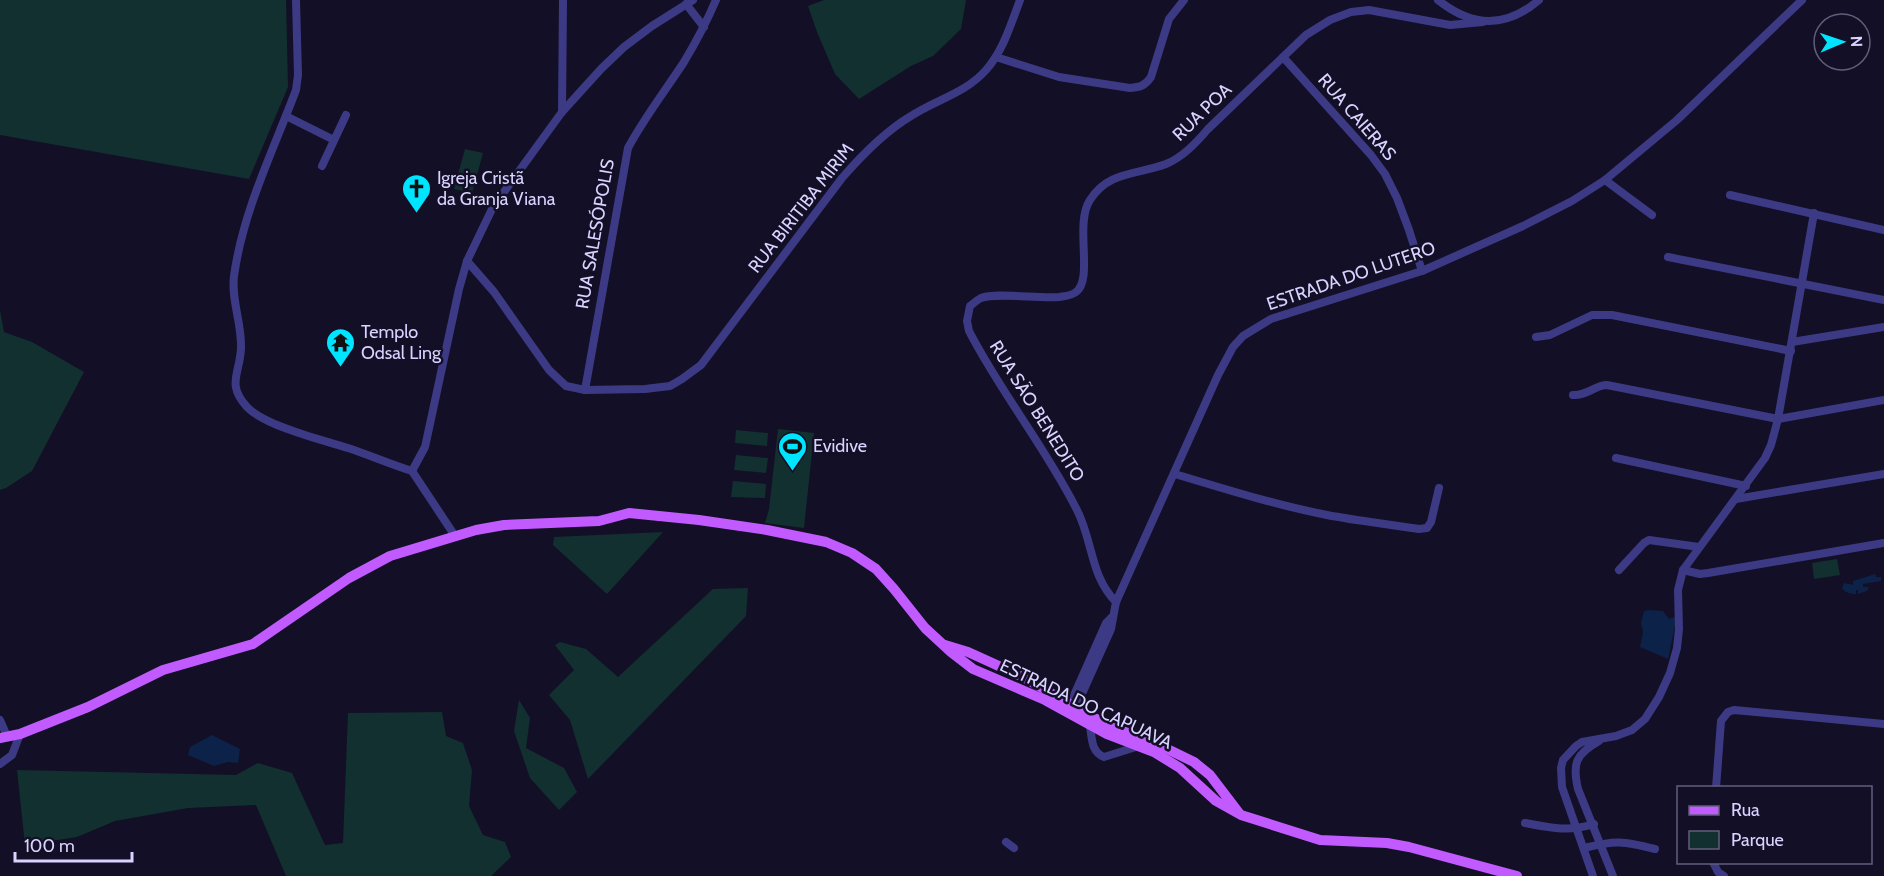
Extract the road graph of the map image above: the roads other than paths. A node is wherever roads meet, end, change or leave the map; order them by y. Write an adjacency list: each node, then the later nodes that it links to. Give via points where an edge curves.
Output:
1 (296, 0): 18 (street, via 298,75)
2 (563, 0): 16 (street)
3 (716, 0): 13 (street, RUA SALESÓPOLIS)
4 (1020, 0): 14 (street, RUA BIRITIBA MIRIM)
5 (1184, 0): 14 (street, via 1169,19 1151,77 1140,87 1059,77)
6 (1438, 0): 10 (street)
7 (1539, 0): 11 (street, RUA POA, via 1507,19)
8 (1802, 0): 21 (street, ESTRADA DO LUTERO, via 1677,120)
9 (689, 2): 13 (street); 16 (street, via 624,47)
10 (1451, 11): 11 (street); 12 (street)
11 (1483, 22): 12 (street, RUA POA)
12 (1450, 25): 15 (street, RUA POA, via 1369,10 1352,12 1306,35)
13 (704, 27): 35 (street, RUA SALESÓPOLIS, via 628,148)
14 (996, 57): 35 (street, RUA BIRITIBA MIRIM, via 964,88 910,116 866,151 701,365 670,386)
15 (1282, 57): 28 (street, RUA CAIERAS, via 1385,174); 30 (street, RUA POA, via 1180,156 1166,164 1109,180 1096,191 1088,203 1082,230 1084,282 1073,294)
16 (562, 112): 27 (street, via 493,207)
17 (346, 115): 19 (street)
18 (286, 117): 19 (street); 40 (street, via 258,184 234,278 241,348 235,378 238,395 259,417)
19 (334, 140): 20 (street)
20 (322, 166)
21 (1605, 180): 24 (street); 28 (street, ESTRADA DO LUTERO, via 1523,226)
22 (1730, 195): 23 (street)
23 (1814, 213): 25 (street); 29 (street)
24 (1652, 215)
25 (1884, 230)
26 (1668, 257): 29 (street)
27 (467, 261): 35 (street, via 557,379 566,386); 40 (street, via 425,447)
28 (1422, 271): 41 (street, ESTRADA DO LUTERO, via 1271,319 1243,336 1218,375)
29 (1802, 283): 31 (street); 34 (street)
30 (1046, 298): 51 (street, RUA SÃO BENEDITO, via 983,297 970,306 969,331 1078,512 1098,578)
31 (1884, 300)
32 (1884, 327): 34 (street)
33 (1536, 337): 34 (street, via 1550,335 1592,315 1612,315)
34 (1791, 347): 38 (street)
35 (585, 390)
36 (1573, 395): 38 (street, via 1607,385)
37 (1884, 400): 38 (street)
38 (1778, 419): 43 (street, via 1765,458)
39 (1616, 458): 43 (street)
40 (412, 471): 46 (street)
41 (1175, 474): 44 (street, via 1329,516 1419,529 1427,528 1431,522); 51 (street, ESTRADA DO LUTERO)
42 (1884, 474): 45 (street)
43 (1746, 486): 45 (street)
44 (1439, 488)
45 (1736, 499): 48 (street)
46 (455, 536): 52 (main road, ESTRADA DO CAPUAVA, via 504,525 598,521 629,513 805,537 865,560); 59 (main road, ESTRADA DO CAPUAVA, via 376,562 254,644 163,670 88,707)
47 (1884, 543): 50 (street, via 1708,573)
48 (1699, 547): 49 (street, via 1649,540); 50 (street)
49 (1619, 570)
50 (1683, 570): 61 (street, via 1678,590 1677,648 1659,697 1632,730)
51 (1116, 602): 55 (street, ESTRADA DO LUTERO, via 1111,629)
52 (945, 645): 53 (main road, ESTRADA DO CAPUAVA); 54 (main road, ESTRADA DO CAPUAVA)
53 (986, 660): 54 (main road); 55 (main road, ESTRADA DO CAPUAVA)
54 (980, 673): 58 (main road, ESTRADA DO CAPUAVA, via 1045,700)
55 (1073, 705): 64 (main road, ESTRADA DO CAPUAVA, via 1107,725 1174,751)
56 (0, 720): 60 (street)
57 (1884, 724): 66 (street, via 1728,712 1721,721)
58 (1090, 726): 62 (main road, ESTRADA DO CAPUAVA); 62 (street, via 1094,750 1104,757)
59 (20, 734): 60 (main road, ESTRADA DO CAPUAVA); 63 (street, via 12,754)
60 (4, 737)
61 (1602, 739): 67 (street, via 1585,749 1575,765 1578,789); 68 (street, via 1582,742 1563,760 1562,787)
62 (1139, 746): 65 (main road, ESTRADA DO CAPUAVA, via 1168,760)
63 (0, 764)
64 (1201, 767): 65 (main road, via 1200,775); 69 (main road, ESTRADA DO CAPUAVA)
65 (1191, 778): 69 (main road, ESTRADA DO CAPUAVA, via 1216,801)
66 (1716, 786)
67 (1587, 810): 68 (street); 71 (street)
68 (1572, 814): 72 (street)
69 (1241, 815): 79 (main road, ESTRADA DO CAPUAVA, via 1320,840 1409,846)
70 (1525, 823): 72 (street)
71 (1594, 824): 72 (street); 74 (street)
72 (1577, 829): 76 (street)
73 (1006, 842): 75 (street)
74 (1601, 844): 76 (street); 77 (street, via 1624,841); 81 (street)
75 (1014, 848)
76 (1584, 848): 80 (street)
77 (1655, 849)
78 (1714, 864): 82 (street)
79 (1517, 876)
80 (1593, 876)
81 (1613, 876)
82 (1724, 876)

